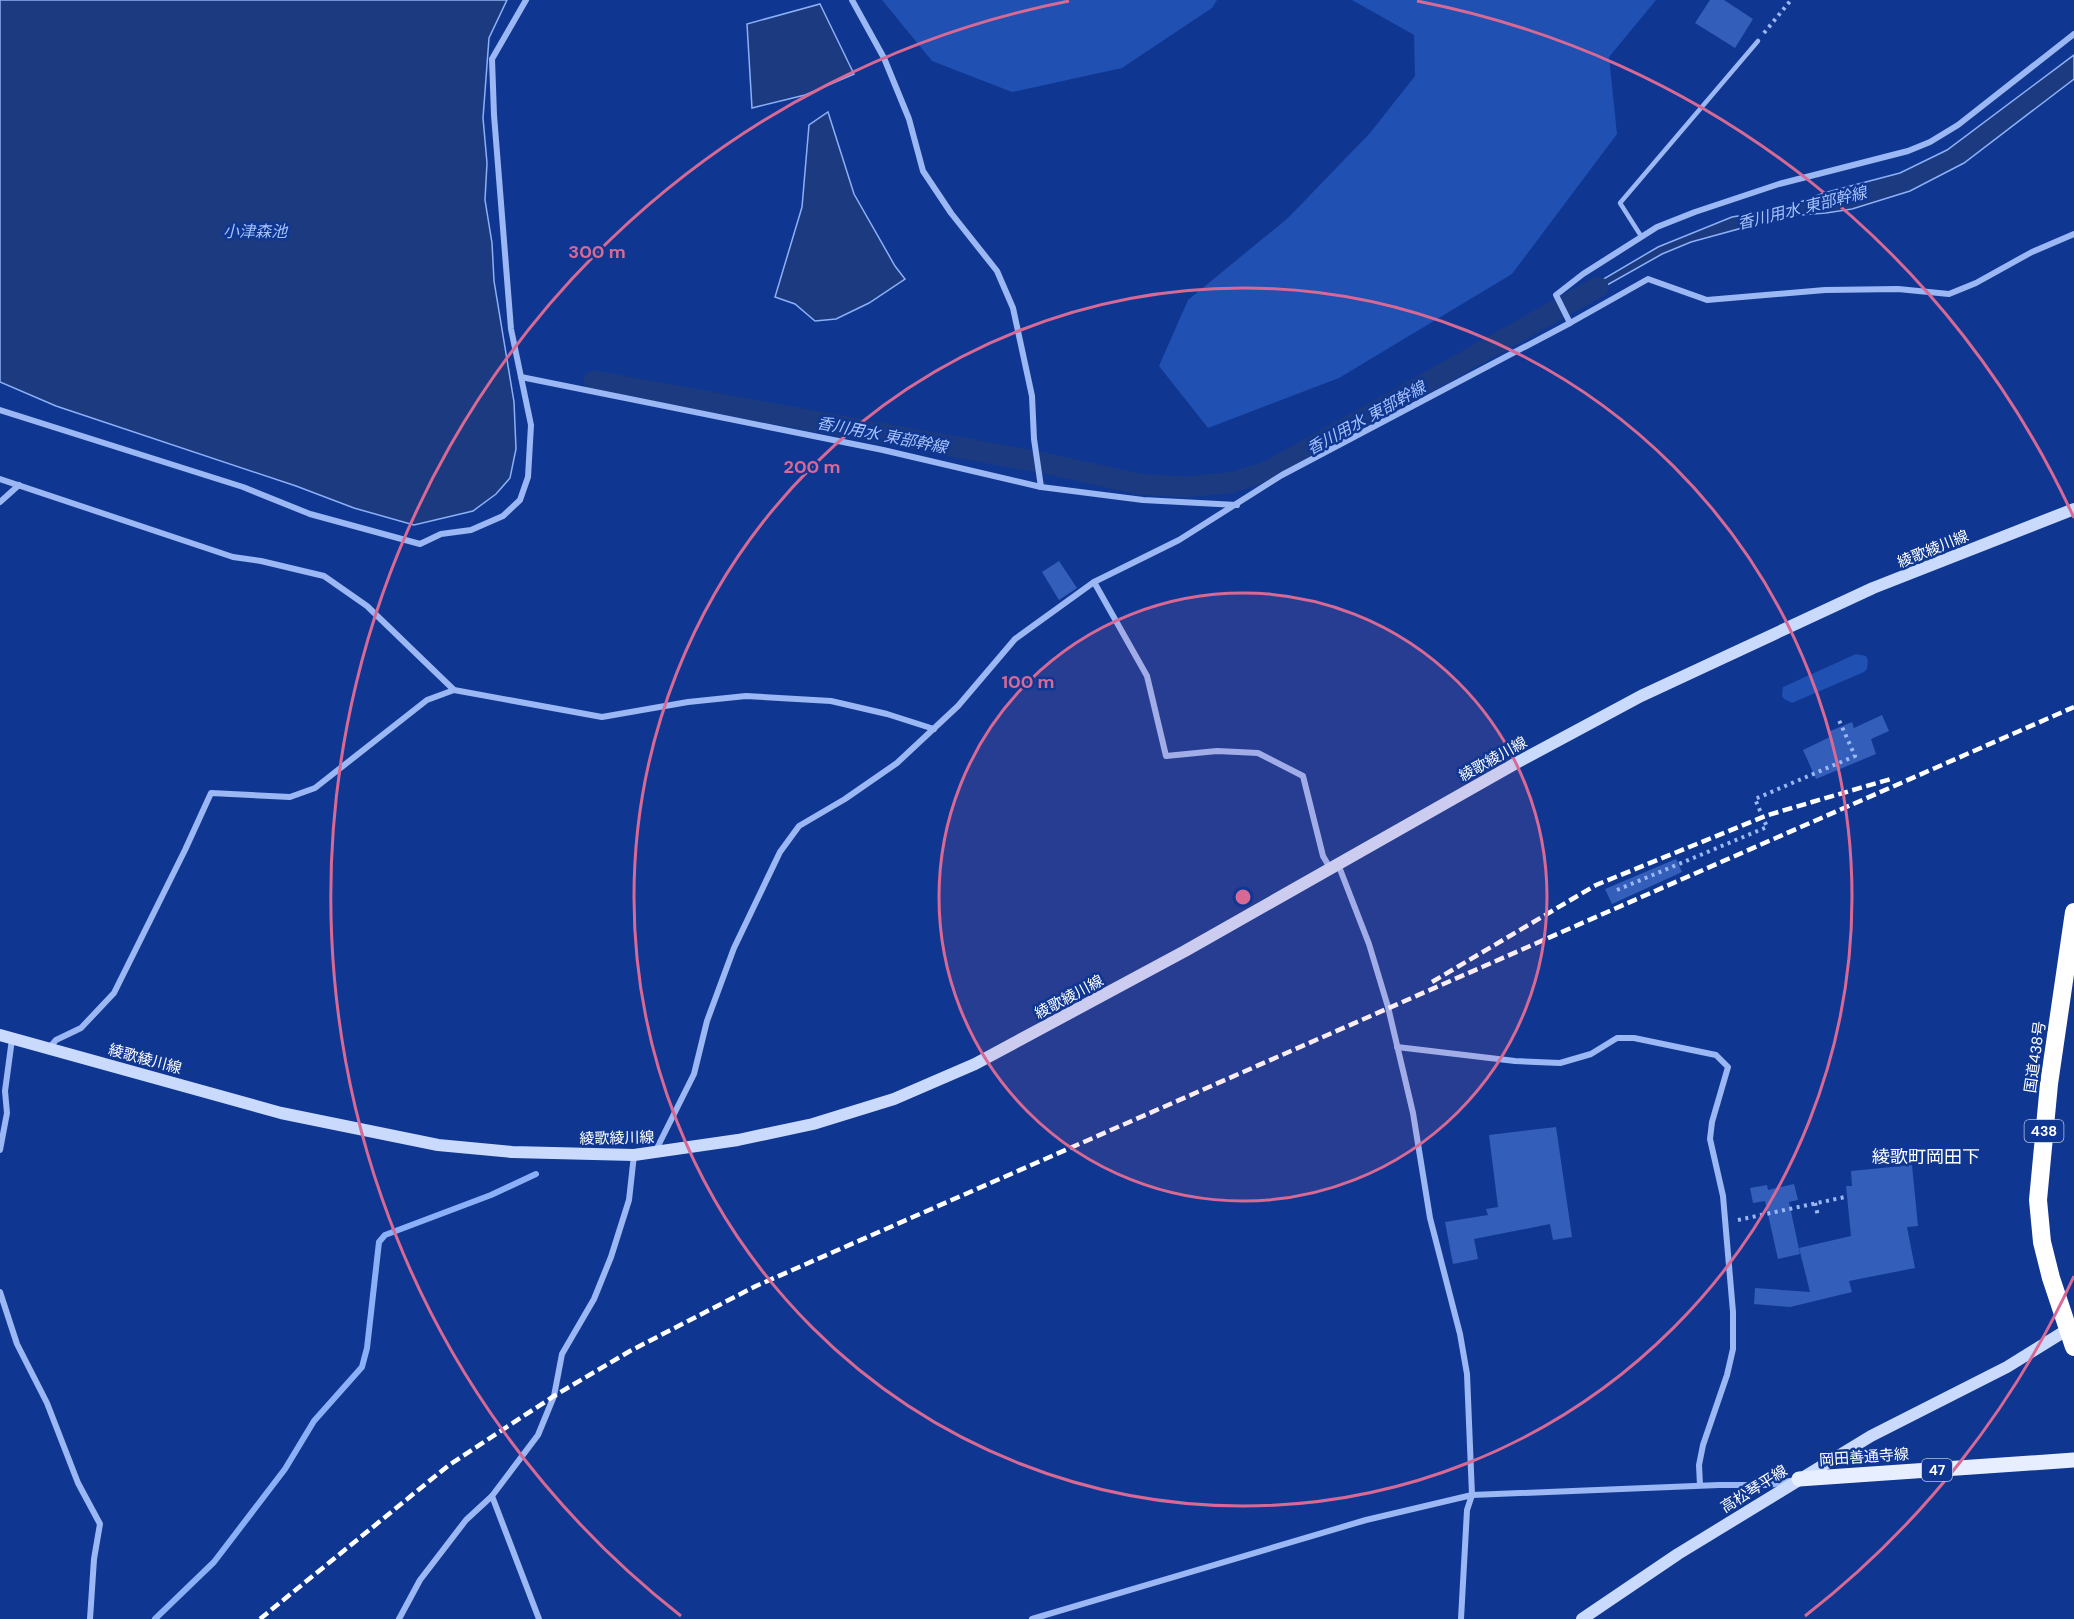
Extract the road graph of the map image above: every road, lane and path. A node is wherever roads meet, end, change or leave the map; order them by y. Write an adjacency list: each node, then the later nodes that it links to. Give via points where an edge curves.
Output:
1 (526, 0): 9 (street, via 492,59 511,329)
2 (852, 0): 13 (street, via 884,58 909,119 923,171 997,271 1013,308 1032,396)
3 (1791, 0): 5 (path)
4 (2074, 34): 7 (street, via 1959,125 1930,142 1779,184 1695,212)
5 (1758, 41): 7 (lane, via 1620,204)
6 (2074, 234): 8 (street, via 1949,294 1825,290 1707,300 1648,279)
7 (1641, 236): 8 (street, via 1556,295)
8 (1570, 324): 15 (street, via 1282,475)
9 (521, 377): 10 (street, via 531,425 528,477 520,500 503,516 471,530 441,534 420,544 310,514 243,487); 13 (street, via 883,450)
10 (0, 410)
11 (0, 479): 12 (street)
12 (18, 485): 14 (street); 18 (street, via 233,557 324,576 367,606)
13 (1041, 487): 15 (street, via 1143,500)
14 (0, 502)
15 (1238, 505): 17 (street, via 1179,540)
16 (2074, 509): 21 (main road, 綾歌綾川線, via 1873,588 1711,662 1518,762)
17 (1094, 582): 20 (street, via 1015,639); 21 (street, via 1147,676 1166,756 1217,751 1258,753 1303,776 1323,856)
18 (454, 690): 20 (street, via 602,717 746,696 831,701); 26 (street, via 427,700 315,788 290,797 211,793 114,993 81,1028 56,1040)
19 (1838, 718): 22 (path, via 1855,756 1755,799 1767,827)
20 (933, 729): 29 (street, via 897,763 799,826 780,852 734,948 707,1021 694,1074)
21 (1334, 866): 25 (street, via 1369,944); 29 (main road, 綾歌綾川線, via 1068,1015 975,1064 894,1099 813,1124)
22 (1617, 891)
23 (2074, 912): 36 (highway, 国道438号 / 438, via 2049,1084 2038,1200 2051,1278)
24 (6, 1037): 26 (main road, 綾歌綾川線); 27 (street)
25 (1397, 1047): 34 (street, via 1560,1063 1591,1054 1617,1038 1634,1038 1716,1055 1728,1067 1710,1139); 41 (street, via 1413,1113 1430,1218 1467,1374)
26 (49, 1048): 30 (main road, 綾歌綾川線, via 281,1113 428,1143 512,1152)
27 (2, 1092): 28 (street, via 7,1113)
28 (0, 1150)
29 (654, 1154): 30 (main road, 綾歌綾川線)
30 (634, 1155): 42 (street, via 629,1200 611,1257 594,1299 562,1354 546,1418 538,1435)
31 (1845, 1197): 32 (path)
32 (1815, 1203): 33 (path); 34 (path)
33 (1818, 1216)
34 (1725, 1223): 40 (street, via 1733,1349 1703,1445)
35 (0, 1292): 43 (street, via 17,1344 100,1524)
36 (2071, 1328): 37 (highway, 国道438号 / 438); 39 (main road, 高松琴平線, via 2007,1367 1871,1436)
37 (2074, 1347)
38 (2074, 1460): 39 (main road, 岡田善通寺線 / 47)
39 (1799, 1479): 40 (street, via 1769,1485); 48 (main road, 高松琴平線)
40 (1700, 1485): 41 (street)
41 (1472, 1495): 46 (street, via 1366,1520); 47 (street, via 1467,1510)
42 (492, 1496): 44 (street, via 466,1520 420,1580); 45 (street)
43 (90, 1619)
44 (399, 1619)
45 (539, 1619)
46 (1032, 1619)
47 (1461, 1619)
48 (1582, 1619)

